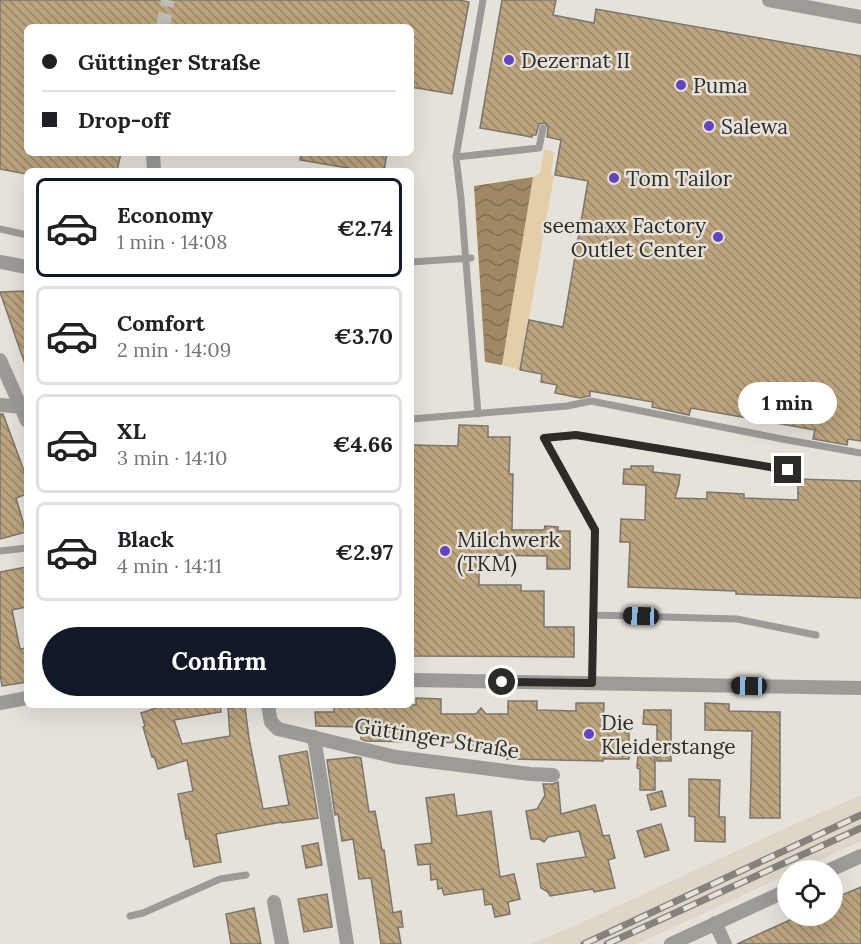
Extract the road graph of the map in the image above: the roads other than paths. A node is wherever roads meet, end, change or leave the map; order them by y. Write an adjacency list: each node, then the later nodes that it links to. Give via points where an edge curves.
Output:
1 (483, 0): 5 (lane)
2 (769, 0): 3 (street)
3 (861, 17)
4 (543, 128): 5 (lane, via 538,148)
5 (456, 157): 8 (lane)
6 (0, 229): 7 (lane)
7 (24, 234)
8 (468, 259): 10 (lane); 16 (lane)
9 (0, 262): 11 (street)
10 (414, 262)
11 (24, 266)
12 (0, 360): 14 (street)
13 (0, 405): 14 (street)
14 (22, 407): 15 (street)
15 (24, 413)
16 (478, 414): 17 (lane); 18 (lane, via 591,401)
17 (414, 419)
18 (861, 453)
19 (788, 470): 22 (lane, via 576,435 544,438 595,530)
20 (24, 548): 21 (lane)
21 (0, 551)
22 (594, 615): 23 (lane, via 736,619); 25 (lane)
23 (816, 635)
24 (414, 680): 25 (street)
25 (592, 683): 26 (street)
26 (861, 688)
27 (24, 699): 28 (street)
28 (0, 703)
29 (269, 708): 30 (street, Güttinger Straße, via 271,722 278,729)
30 (314, 737): 31 (street, Güttinger Straße, via 396,757); 40 (street)
31 (553, 774)
32 (861, 856): 33 (street)
33 (843, 864)
34 (246, 875): 37 (lane, via 220,879)
35 (777, 895): 38 (street)
36 (274, 902): 39 (street)
37 (130, 916)
38 (715, 923): 41 (street); 42 (street)
39 (282, 944)
40 (347, 944)
41 (670, 944)
42 (725, 944)

